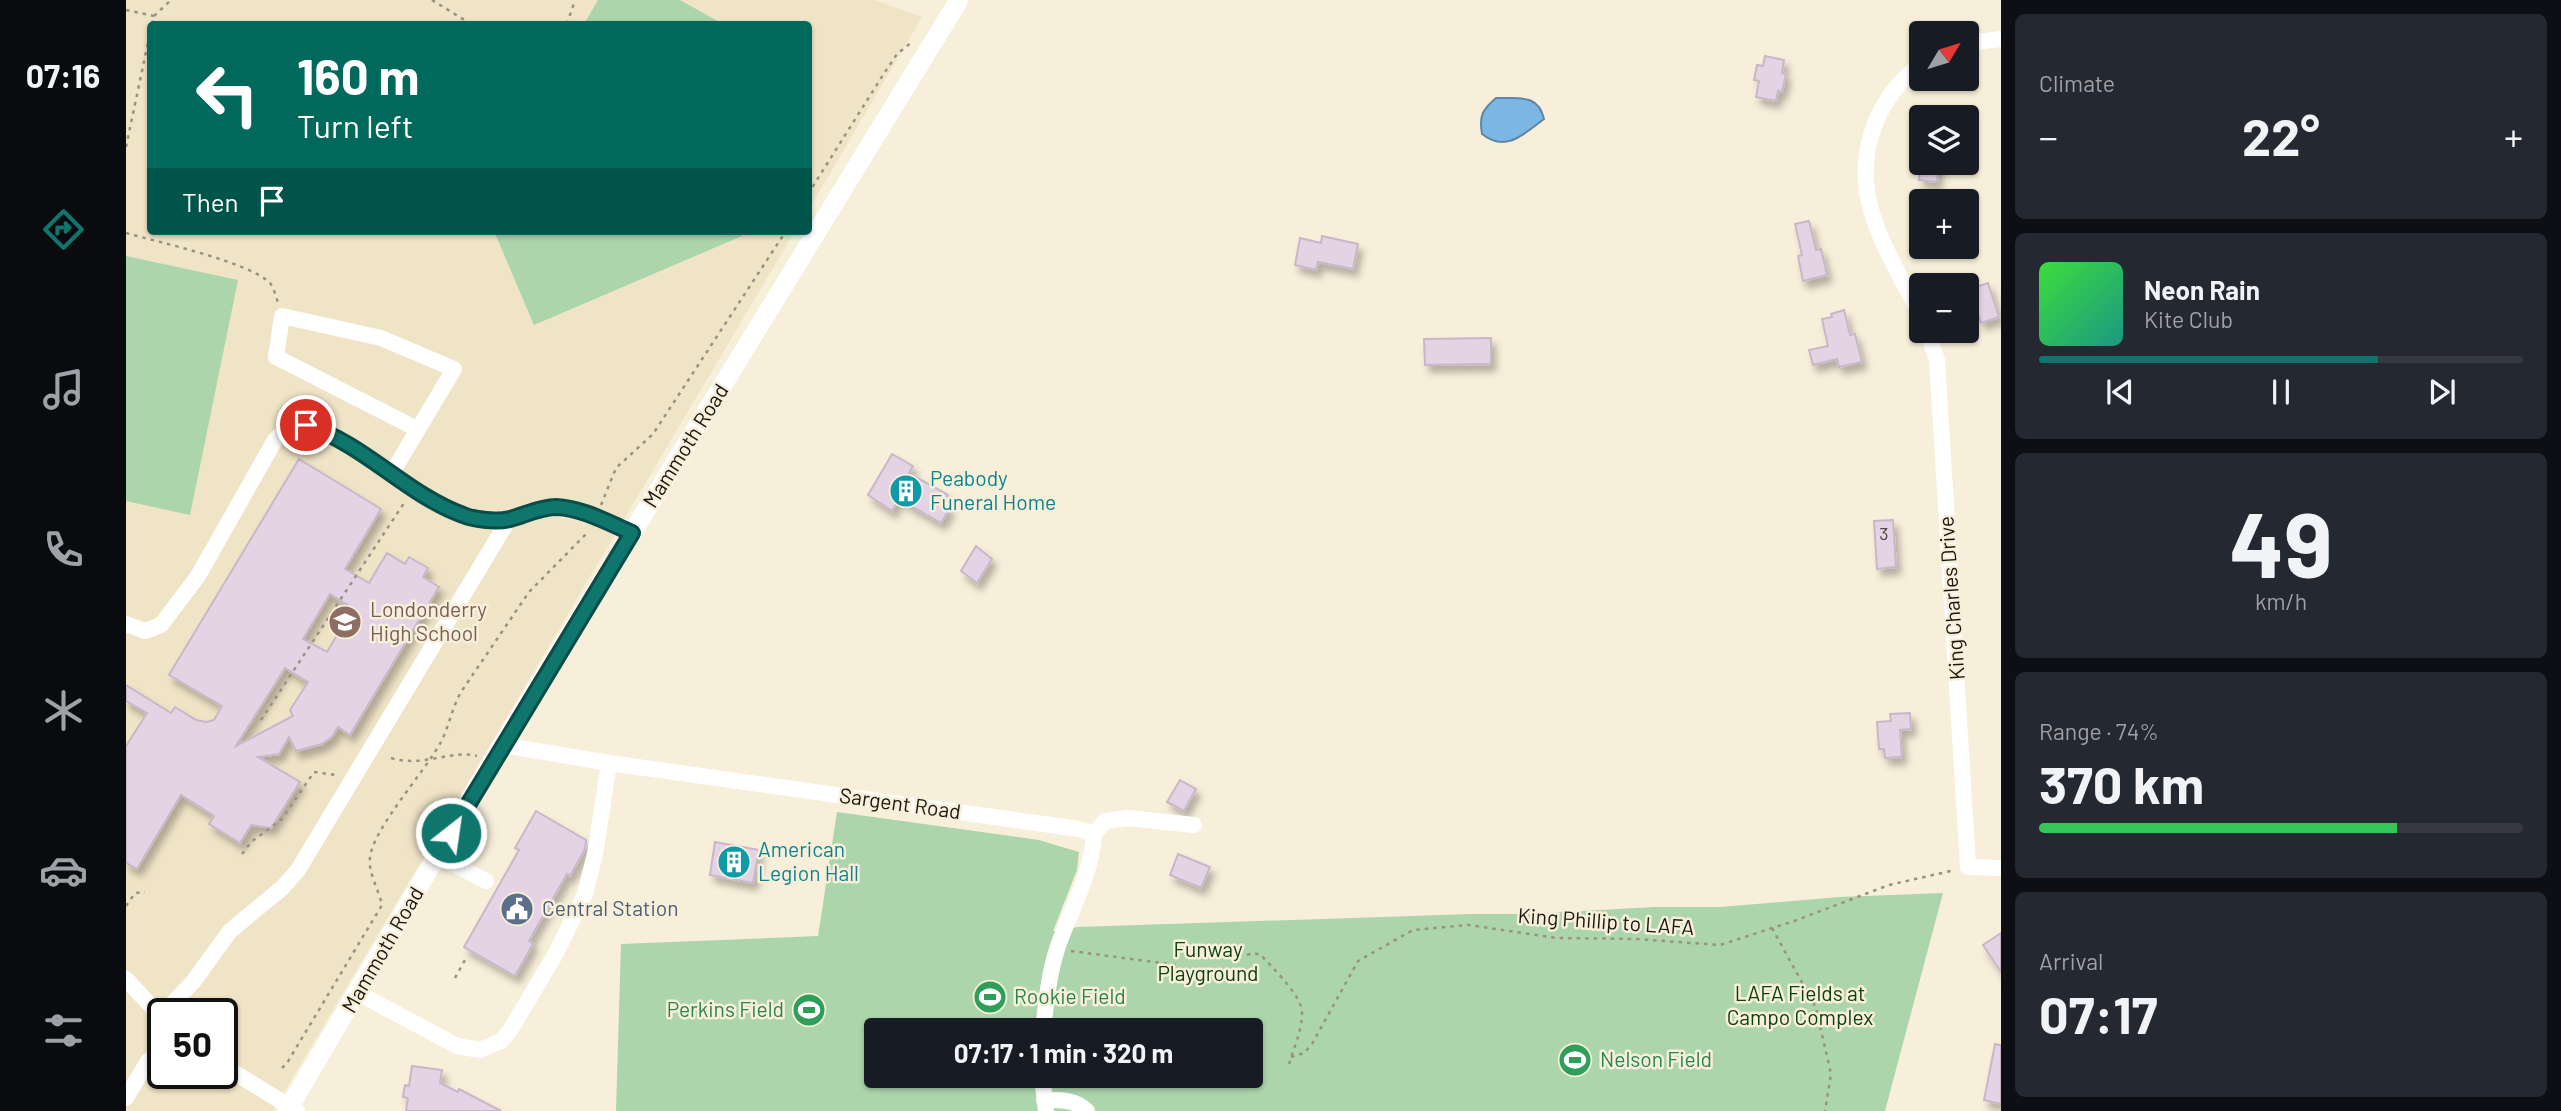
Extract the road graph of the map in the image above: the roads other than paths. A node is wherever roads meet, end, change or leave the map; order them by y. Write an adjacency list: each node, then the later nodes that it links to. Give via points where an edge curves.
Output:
1 (960, 0): 10 (main road, Mammoth Road)
2 (2001, 39): 3 (street)
3 (1979, 42)
4 (1909, 76): 5 (street, via 1879,113 1869,139 1866,167 1875,221)
5 (1909, 291)
6 (1931, 343): 17 (street, King Charles Drive, via 1937,359 1968,867)
7 (417, 429): 7 (street, via 454,369 382,338 282,316 276,357); 8 (street)
8 (392, 473): 9 (street, via 465,516); 11 (street, via 317,428 306,425 283,431 173,611 153,630)
9 (509, 519): 10 (street, via 557,507); 21 (street, via 298,870 230,931)
10 (632, 533): 12 (main road, Mammoth Road)
11 (126, 624)
12 (502, 745): 13 (street, Sargent Road); 16 (main road, Mammoth Road)
13 (609, 763): 15 (street, Sargent Road); 20 (street, via 585,894 555,955 500,1041 480,1050 457,1046)
14 (1194, 825): 15 (street, via 1128,818 1105,821)
15 (1094, 834): 23 (street, via 1085,878 1057,949)
16 (438, 856): 18 (street); 20 (main road, Mammoth Road)
17 (2001, 868)
18 (486, 881)
19 (126, 979): 22 (street)
20 (358, 993): 28 (main road, Mammoth Road)
21 (178, 998)
22 (147, 1002)
23 (1044, 1018)
24 (147, 1063): 26 (street)
25 (238, 1075): 28 (street)
26 (126, 1098)
27 (1045, 1105): 29 (street, via 1070,1101)
28 (291, 1110)
29 (1087, 1111)

